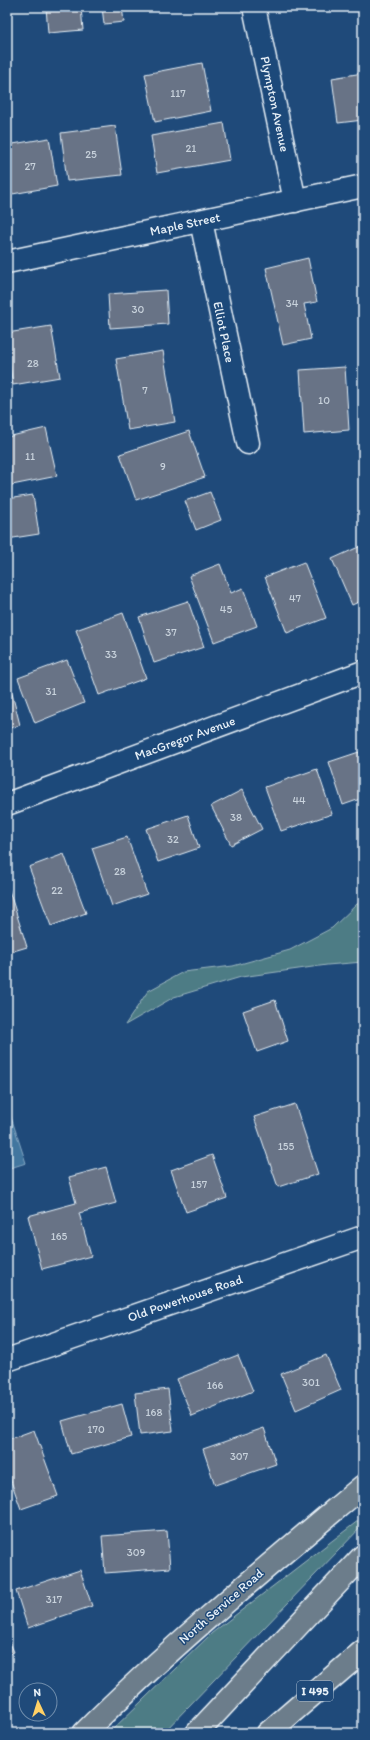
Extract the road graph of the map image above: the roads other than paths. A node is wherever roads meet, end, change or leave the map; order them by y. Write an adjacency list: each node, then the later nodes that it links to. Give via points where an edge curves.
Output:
1 (254, 7): 3 (street, Plympton Avenue)
2 (363, 186): 3 (street, Maple Street)
3 (295, 201): 4 (street, Maple Street)
4 (201, 221): 5 (street, Maple Street); 6 (street, Elliot Place)
5 (7, 262)
6 (248, 443)
7 (363, 672): 8 (street, MacGregor Avenue)
8 (7, 804)
9 (363, 1237): 10 (street, Old Powerhouse Road)
10 (7, 1360)
11 (363, 1486): 14 (main road, North Service Road, via 192,1631)
12 (363, 1556): 15 (main road)
13 (363, 1651): 16 (main road, I 495)
14 (84, 1733)
15 (197, 1733)
16 (268, 1733)

